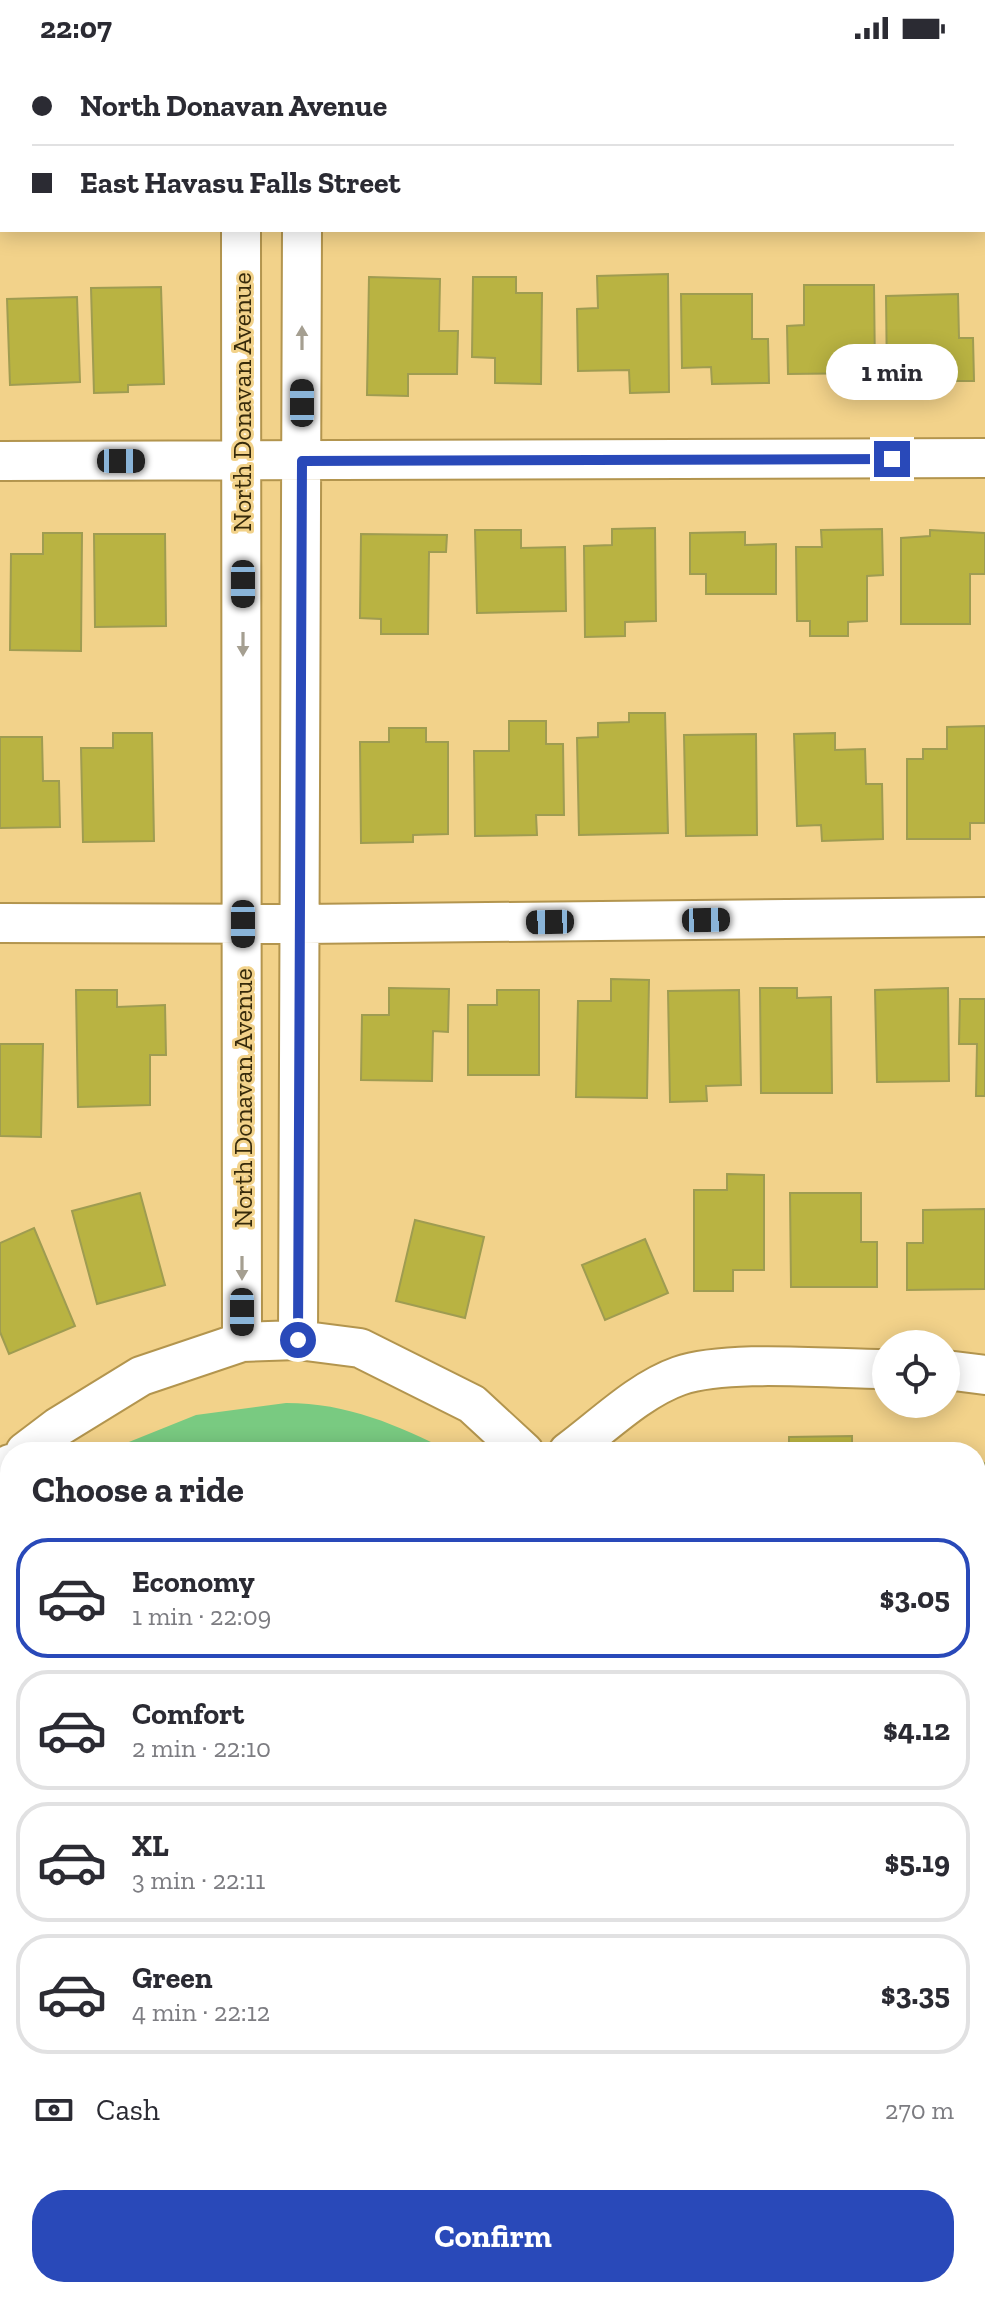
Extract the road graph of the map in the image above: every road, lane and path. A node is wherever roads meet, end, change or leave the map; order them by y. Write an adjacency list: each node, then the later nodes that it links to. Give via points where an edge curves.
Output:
1 (241, 232): 5 (street, North Donavan Avenue)
2 (302, 232): 6 (street, one-way to 2)
3 (985, 458): 6 (street)
4 (0, 461): 5 (street)
5 (243, 461): 6 (street); 9 (street, North Donavan Avenue, one-way to 9)
6 (302, 461): 10 (street)
7 (985, 917): 10 (street)
8 (0, 923): 9 (street)
9 (243, 924): 10 (street); 12 (street, North Donavan Avenue, one-way to 12)
10 (302, 924): 11 (street)
11 (298, 1340): 12 (street); 17 (street, via 360,1348 472,1404)
12 (242, 1342): 16 (street, via 141,1376)
13 (872, 1369): 18 (street, via 715,1368 678,1376)
14 (960, 1372): 15 (street)
15 (985, 1375)
16 (38, 1442)
17 (513, 1442)
18 (582, 1442)

